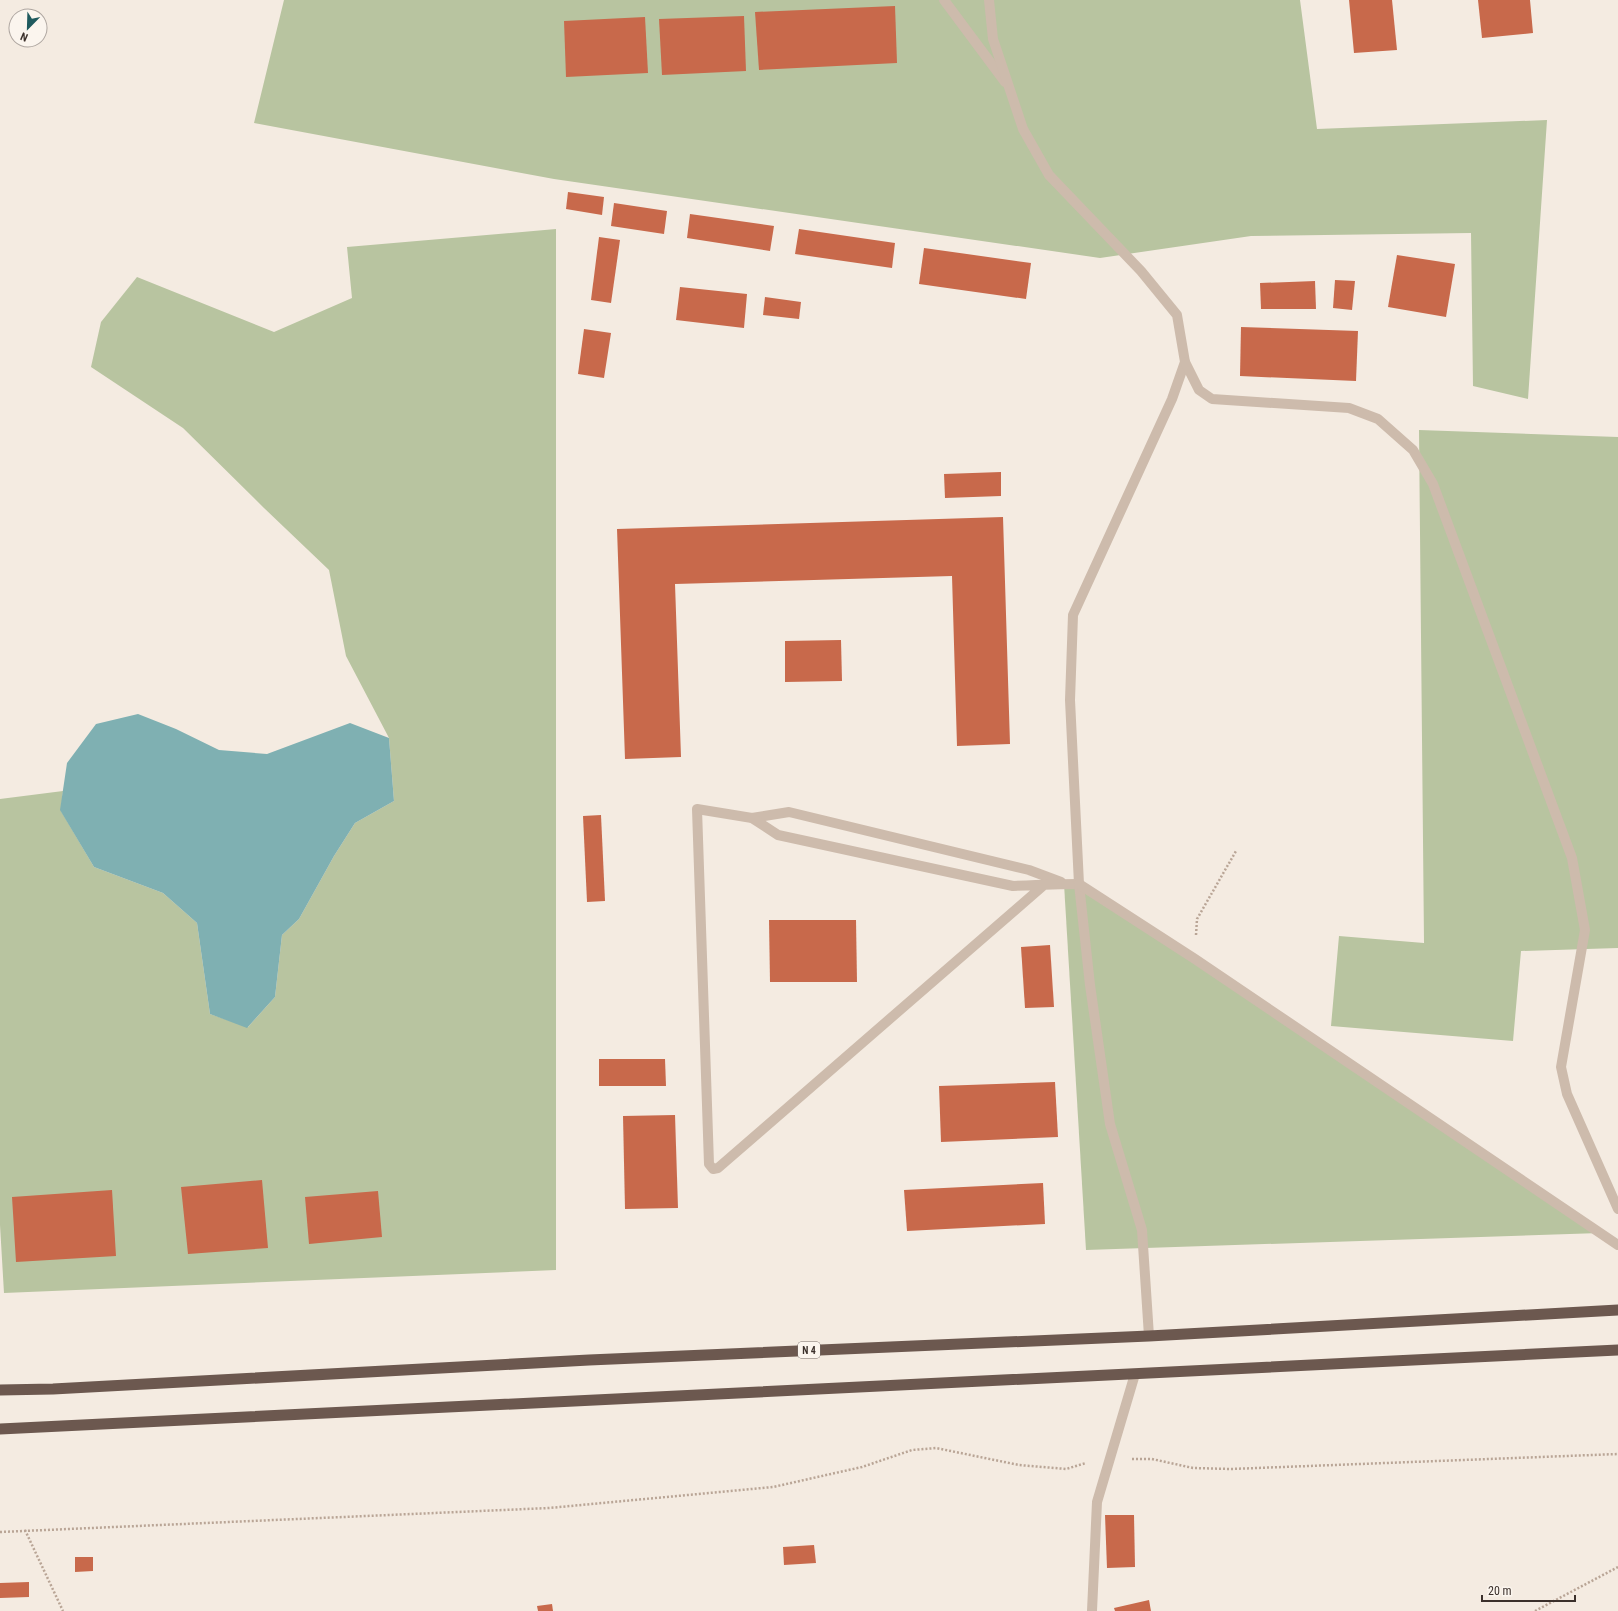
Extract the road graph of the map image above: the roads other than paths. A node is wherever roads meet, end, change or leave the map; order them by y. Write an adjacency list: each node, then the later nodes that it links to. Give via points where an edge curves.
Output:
1 (944, 0): 3 (street)
2 (989, 0): 3 (street, via 994,39)
3 (1010, 90): 4 (street, via 1023,129 1049,175 1141,271 1178,315)
4 (1185, 362): 7 (street, via 1172,399 1073,616 1070,700); 9 (street, via 1199,390 1212,399 1349,408 1378,419 1413,450 1433,484 1572,858 1586,930 1561,1067 1567,1094)
5 (752, 818): 6 (street, via 789,812 1029,870); 8 (street, via 778,835 1013,886); 8 (street, via 697,809 709,1164 713,1169 718,1168)
6 (1064, 884): 7 (street); 8 (street)
7 (1078, 884): 10 (street, via 1195,959); 12 (street, via 1110,1124 1142,1230)
8 (1044, 885)
9 (1618, 1209)
10 (1618, 1245)
11 (1618, 1310): 12 (highway, N 4)
12 (1149, 1336): 15 (highway, N 4, via 597,1359 61,1389)
13 (1618, 1350): 14 (highway)
14 (1135, 1374): 16 (highway); 17 (street, via 1097,1502)
15 (0, 1390)
16 (0, 1429)
17 (1092, 1611)

